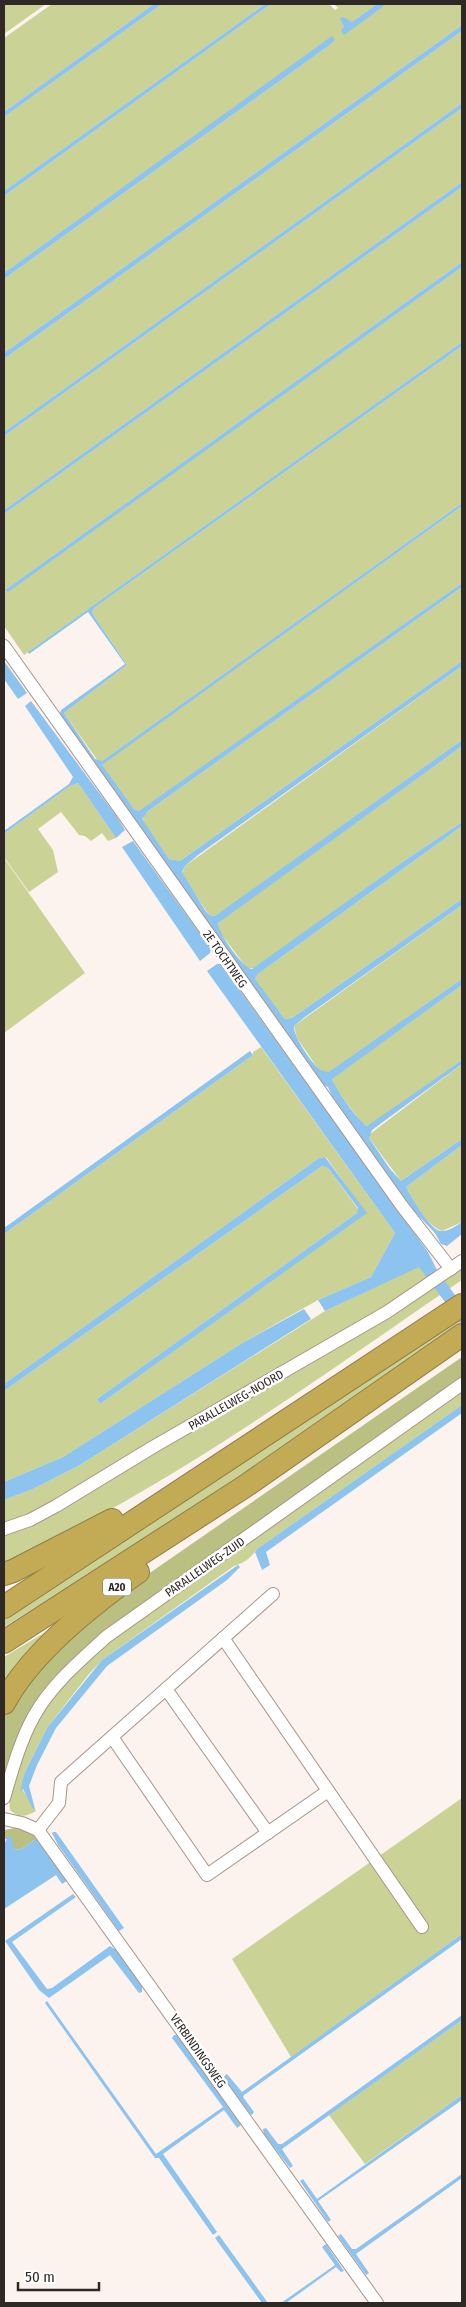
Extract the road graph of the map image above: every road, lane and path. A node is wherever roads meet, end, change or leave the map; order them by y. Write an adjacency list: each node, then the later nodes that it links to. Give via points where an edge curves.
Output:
1 (4, 646): 3 (street, 2E TOCHTWEG)
2 (462, 1261): 3 (street, PARALLELWEG-NOORD)
3 (447, 1271): 9 (street, PARALLELWEG-NOORD, via 387,1312 56,1506)
4 (454, 1311): 7 (highway)
5 (459, 1337): 8 (highway, A20)
6 (462, 1384): 19 (street, PARALLELWEG-ZUID, via 106,1637 74,1666 34,1716 24,1736)
7 (250, 1446): 10 (highway, via 228,1450 83,1536); 12 (highway)
8 (244, 1487): 14 (highway, A20); 16 (highway, A20, via 229,1508 118,1586 42,1651)
9 (4, 1529)
10 (4, 1574)
11 (273, 1594): 13 (street)
12 (4, 1607)
13 (223, 1638): 15 (street); 18 (street)
14 (4, 1642)
15 (166, 1689): 17 (street); 22 (street)
16 (4, 1703)
17 (112, 1737): 21 (street, via 61,1782 59,1803); 22 (street, via 207,1875)
18 (328, 1790): 22 (street); 23 (street)
19 (4, 1798)
20 (4, 1819): 21 (street)
21 (38, 1830): 24 (street, VERBINDINGSWEG)
22 (268, 1833)
23 (422, 1926)
24 (377, 2303)

